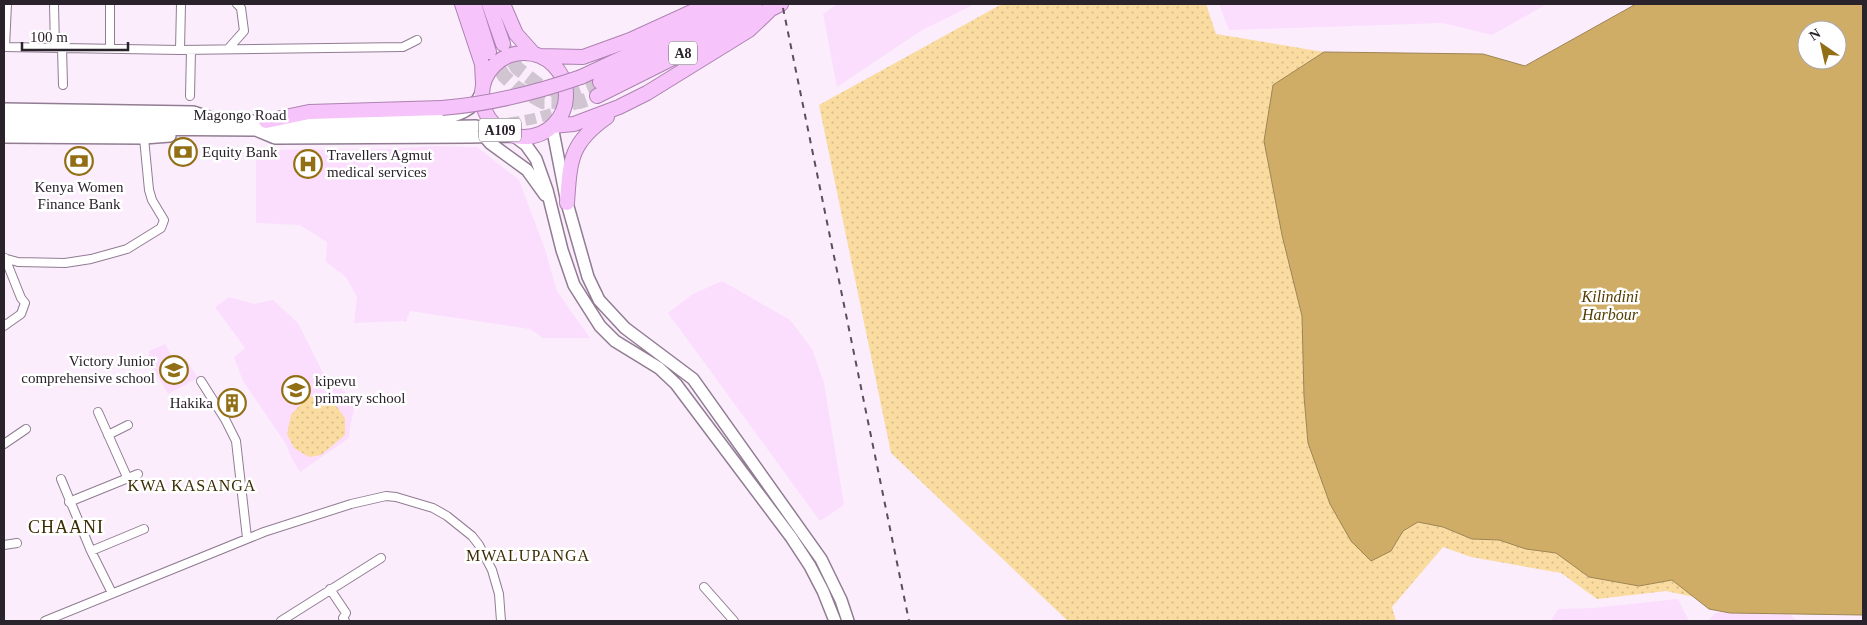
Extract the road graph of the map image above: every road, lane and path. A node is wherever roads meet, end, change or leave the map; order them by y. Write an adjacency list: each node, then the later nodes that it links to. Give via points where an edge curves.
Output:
1 (7, 4): 16 (street)
2 (54, 4): 17 (street)
3 (110, 4): 18 (street)
4 (181, 4): 20 (street)
5 (237, 4): 19 (street, via 241,8 244,31)
6 (462, 4): 26 (highway, via 482,64)
7 (474, 4): 22 (highway)
8 (489, 4): 15 (highway)
9 (504, 4): 23 (highway, via 516,34)
10 (709, 4): 23 (highway, via 630,40 583,57)
11 (732, 4): 33 (highway, bridge, via 581,77 547,89 478,105 309,112)
12 (755, 4): 24 (highway, A8)
13 (775, 7): 28 (highway, A8); 29 (highway, via 749,30)
14 (417, 40): 19 (street, via 403,47)
15 (503, 44)
16 (4, 47): 17 (street)
17 (58, 48): 18 (street); 25 (street)
18 (110, 48): 20 (street)
19 (228, 49): 21 (street)
20 (180, 50): 21 (street)
21 (191, 50): 27 (street)
22 (489, 52)
23 (537, 54): 26 (highway, via 517,53 502,58 488,72); 35 (highway, via 552,63 566,87 562,114)
24 (600, 82)
25 (63, 85)
26 (482, 88): 33 (main road, Magongo Road, via 478,100 470,108 455,116 439,119); 39 (highway, A109, via 484,110 491,122)
27 (190, 96)
28 (597, 96)
29 (619, 107): 35 (highway, via 574,124); 43 (highway, via 590,129 578,144 570,164)
30 (4, 109): 32 (main road, via 193,112)
31 (4, 119): 32 (main road, Magongo Road)
32 (217, 120): 33 (main road, Magongo Road)
33 (261, 126): 34 (main road, Magongo Road); 37 (main road, Magongo Road); 38 (main road, via 275,138)
34 (476, 126)
35 (552, 126): 39 (highway, A109, via 541,134); 43 (main road)
36 (4, 128): 37 (main road, Magongo Road)
37 (196, 130): 41 (main road, via 174,136)
38 (484, 136): 39 (main road); 42 (main road, via 527,170)
39 (514, 136): 42 (main road, via 536,159)
40 (4, 137): 41 (main road)
41 (144, 138): 44 (street, via 149,190 164,220 160,228 126,249 81,261 18,262)
42 (550, 202): 70 (main road, via 574,285 600,326 615,341 659,368 676,384 801,552)
43 (567, 203): 71 (main road, via 588,277 600,300 625,328 693,379 822,559)
44 (6, 258): 45 (street, via 25,303 19,317)
45 (4, 326)
46 (201, 381): 57 (street, via 236,441)
47 (98, 412): 50 (street)
48 (128, 425): 50 (street)
49 (26, 429): 51 (street)
50 (108, 435): 53 (street)
51 (4, 444)
52 (138, 474): 53 (street)
53 (128, 477): 55 (street)
54 (61, 478): 55 (street)
55 (70, 502): 60 (street)
56 (144, 529): 60 (street)
57 (247, 538): 64 (street); 68 (street, via 377,498 396,497 433,508 479,544 496,584)
58 (17, 543): 59 (street)
59 (4, 545)
60 (91, 551): 64 (street)
61 (381, 558): 63 (street)
62 (704, 587): 69 (street)
63 (330, 590): 66 (street); 67 (street, via 346,613)
64 (112, 593): 65 (street)
65 (45, 621)
66 (281, 621)
67 (345, 621)
68 (501, 621)
69 (734, 621)
70 (835, 621)
71 (848, 621)

